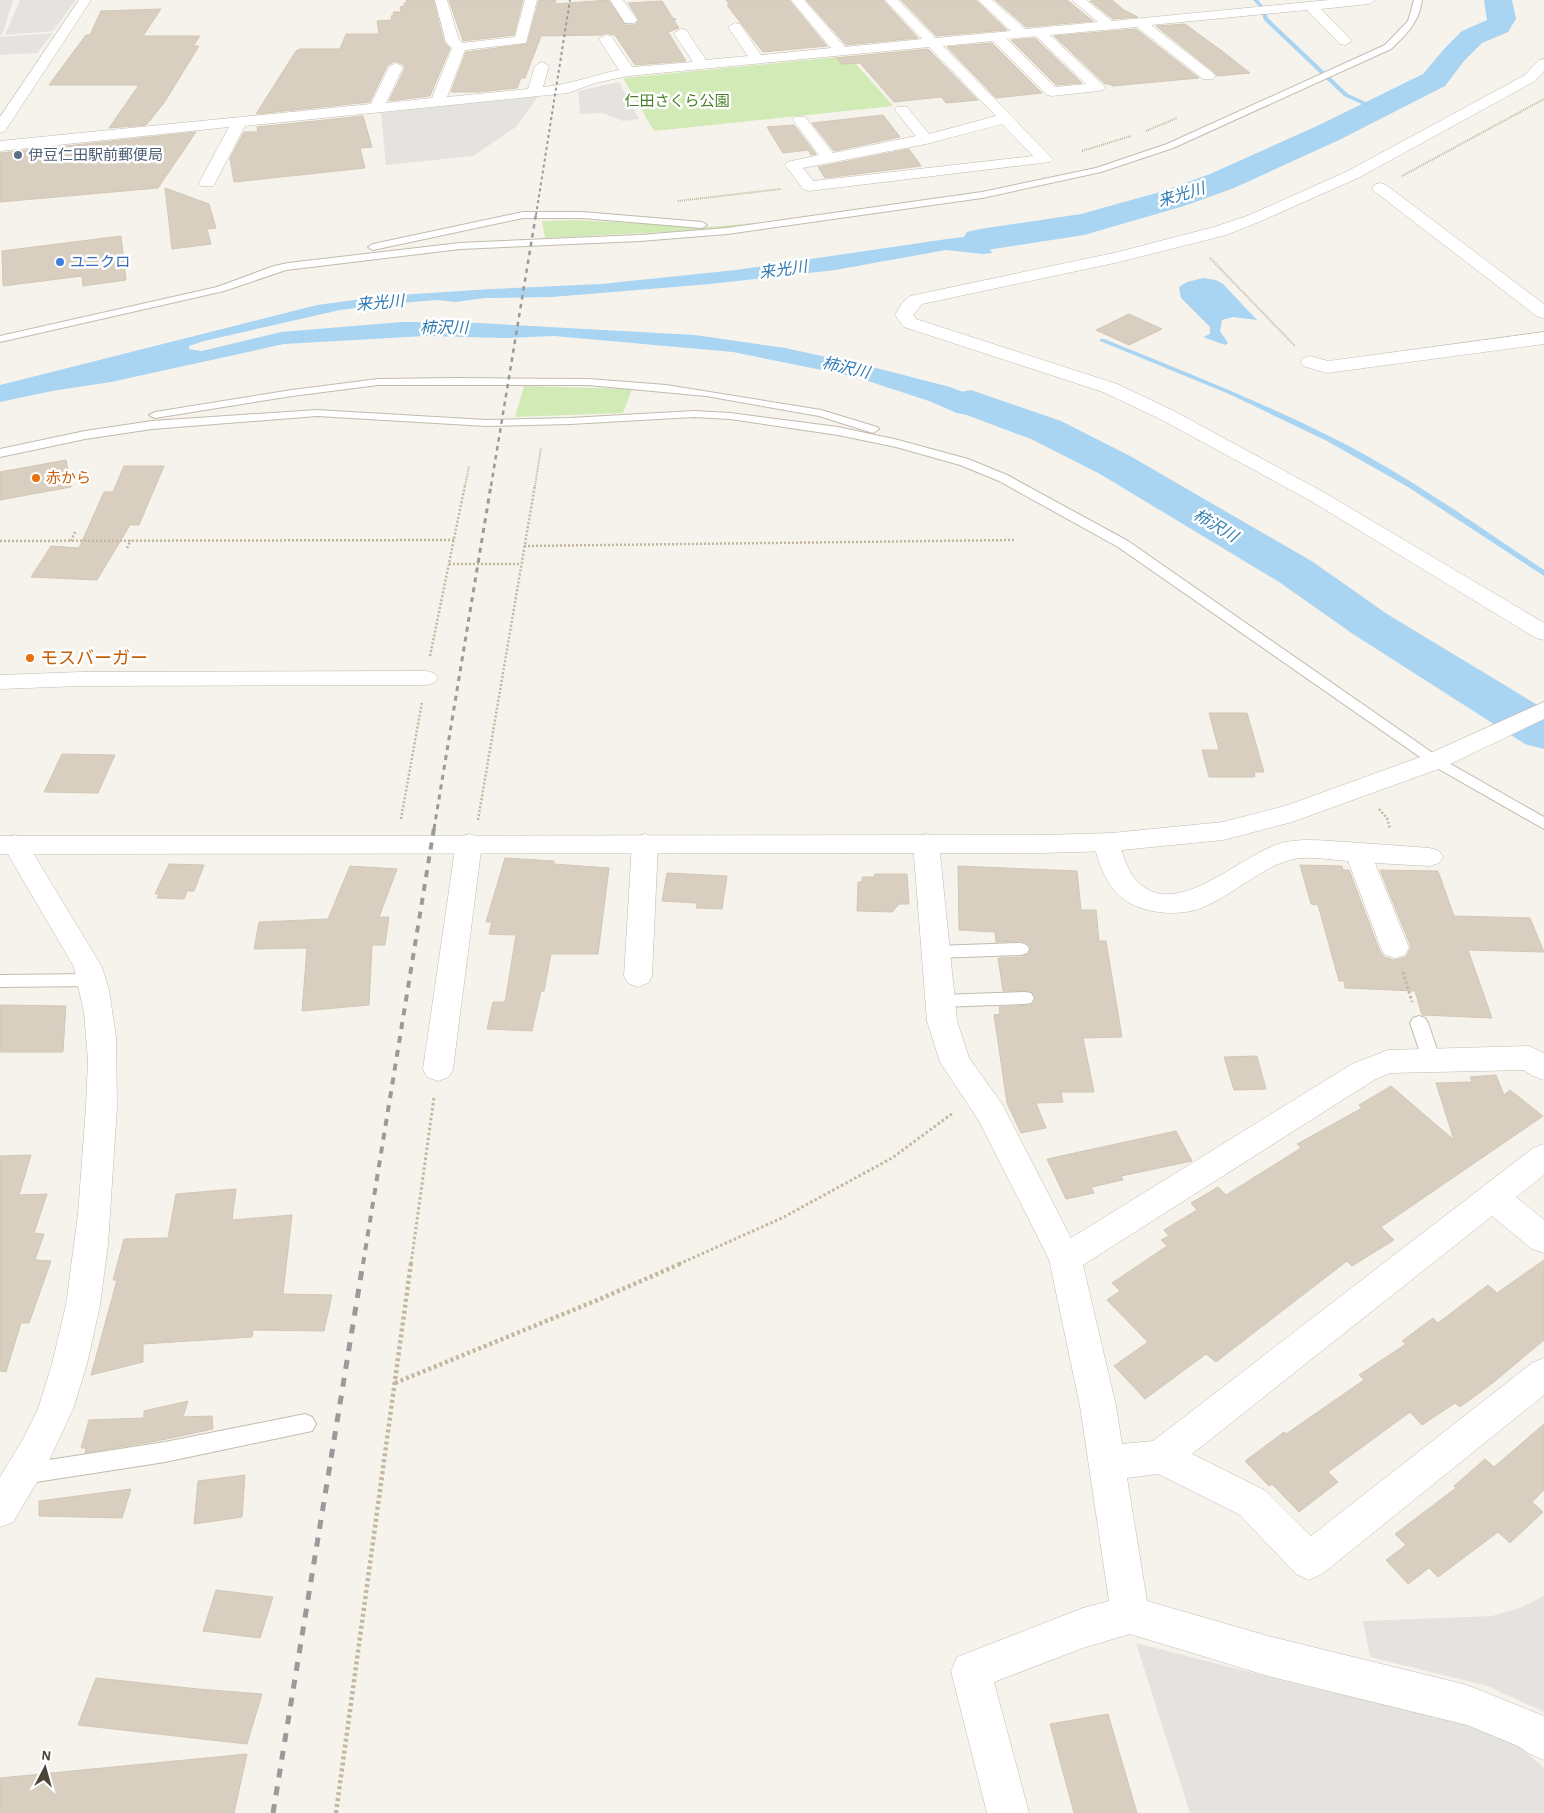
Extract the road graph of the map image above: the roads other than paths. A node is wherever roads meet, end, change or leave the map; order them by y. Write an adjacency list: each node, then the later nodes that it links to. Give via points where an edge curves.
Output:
1 (85, 0): 43 (street)
2 (442, 0): 25 (street, via 453,42)
3 (531, 0): 25 (street, via 521,40)
4 (616, 0): 14 (street)
5 (797, 0): 26 (street)
6 (891, 0): 24 (street)
7 (984, 0): 20 (street)
8 (1078, 0): 16 (street)
9 (1242, 0): 13 (street)
10 (1369, 0): 12 (street)
11 (1418, 0): 49 (lane, via 1417,13 1410,28 1388,47 1170,146 1098,170 982,195)
12 (1311, 6): 13 (street); 23 (street)
13 (1254, 11): 15 (street)
14 (630, 20)
15 (1139, 22): 16 (street); 35 (street)
16 (1109, 25): 18 (street)
17 (734, 27): 27 (street)
18 (1039, 32): 20 (street); 28 (street)
19 (681, 33): 30 (street)
20 (1021, 33): 21 (street)
21 (996, 36): 24 (street); 33 (street)
22 (606, 39): 34 (street)
23 (1345, 41)
24 (934, 43): 26 (street); 40 (street)
25 (459, 47): 37 (street)
26 (842, 52): 27 (street)
27 (758, 60): 30 (street)
28 (1073, 64): 33 (street); 33 (street, via 1098,87 1052,92)
29 (1544, 64): 58 (street, via 1530,78 1352,175 1252,219 1220,231 1119,257 916,300 904,315 910,323 1110,388 1169,416 1318,497)
30 (702, 65): 34 (street)
31 (396, 66): 38 (street)
32 (542, 66): 36 (street)
33 (1027, 67)
34 (628, 72): 36 (street, via 568,89)
35 (1208, 76)
36 (534, 92): 37 (street)
37 (438, 101): 38 (street)
38 (377, 107): 42 (street)
39 (902, 110): 44 (street)
40 (1007, 118): 44 (street); 46 (street, via 1045,159 808,186 793,165)
41 (800, 120): 46 (street)
42 (240, 121): 45 (street); 47 (street)
43 (0, 128)
44 (926, 139): 46 (street)
45 (0, 146)
46 (830, 159)
47 (207, 183)
48 (1380, 188): 51 (street)
49 (886, 210): 50 (lane, via 727,231 460,246); 50 (lane, via 698,225 582,215 523,215)
50 (278, 268): 53 (lane, via 220,289)
51 (1544, 313)
52 (1544, 338): 54 (street, via 1327,367)
53 (0, 339)
54 (1310, 362)
55 (22, 448): 56 (lane); 57 (lane, via 152,425 307,414 486,422 694,414 838,431); 57 (lane, via 76,431 197,407 378,382 588,382 666,388 811,411 922,443)
56 (0, 453)
57 (959, 461): 62 (lane, via 1003,478 1123,544)
58 (1544, 634)
59 (426, 678): 60 (street)
60 (0, 682)
61 (1544, 710): 62 (street)
62 (1441, 757): 63 (lane); 64 (street, via 1292,813 1223,831)
63 (1544, 824)
64 (1106, 842): 67 (street); 69 (street, via 1114,870 1127,888 1144,900 1170,904 1196,900 1286,851)
65 (469, 843): 66 (street); 68 (street); 82 (street)
66 (645, 843): 67 (street); 74 (street)
67 (926, 843): 73 (street)
68 (7, 844): 75 (street, via 88,966)
69 (1358, 853): 70 (street); 71 (street)
70 (1430, 857)
71 (1395, 948)
72 (1021, 949): 73 (lane)
73 (936, 952): 78 (street)
74 (638, 976)
75 (91, 980): 76 (lane); 91 (street, via 99,1014 104,1071 85,1298 61,1393 43,1438)
76 (0, 981)
77 (1025, 998): 78 (lane)
78 (940, 1001): 86 (street, via 942,1021 955,1062 991,1113)
79 (1419, 1023): 80 (lane)
80 (1432, 1060): 81 (street, via 1529,1058); 86 (street, via 1388,1062 1363,1072)
81 (1544, 1068)
82 (438, 1069)
83 (1544, 1156): 84 (street)
84 (1492, 1197): 85 (street); 89 (street)
85 (1544, 1238)
86 (1065, 1259): 90 (street, via 1098,1406)
87 (1544, 1374): 89 (street, via 1309,1561 1254,1502)
88 (305, 1424): 91 (lane, via 93,1465)
89 (1160, 1457): 90 (street)
90 (1107, 1463): 93 (street)
91 (23, 1474): 92 (street)
92 (0, 1509)
93 (1130, 1614): 94 (street, via 1268,1656 1467,1705 1532,1731); 95 (street, via 1083,1628 971,1671)
94 (1544, 1740)
95 (1008, 1813)

